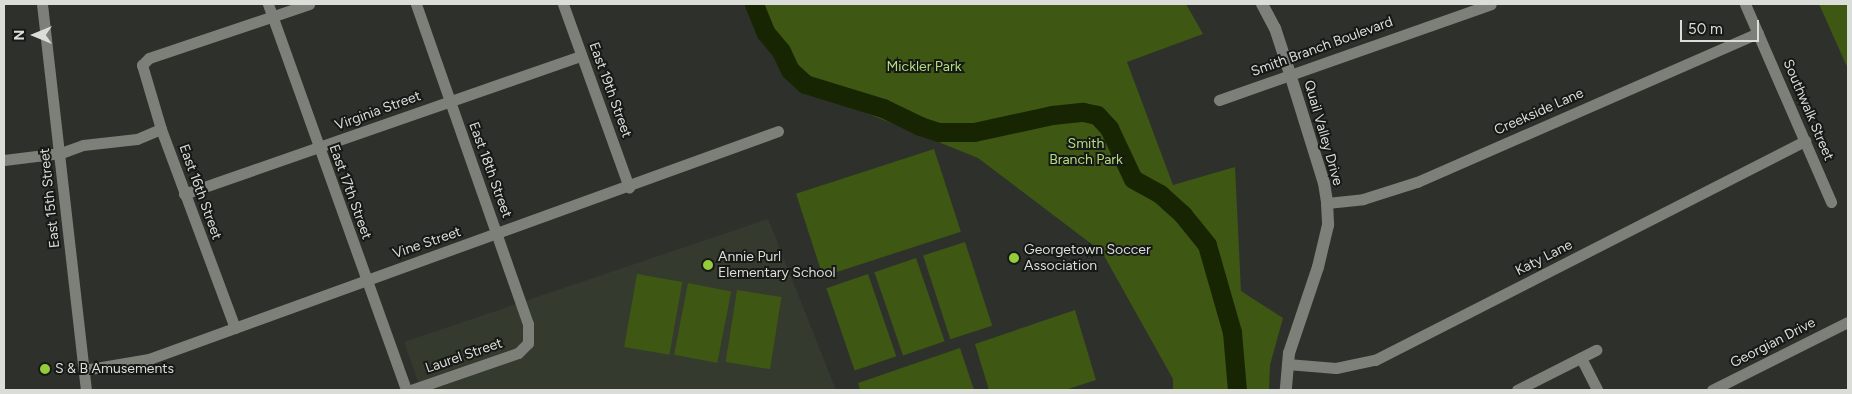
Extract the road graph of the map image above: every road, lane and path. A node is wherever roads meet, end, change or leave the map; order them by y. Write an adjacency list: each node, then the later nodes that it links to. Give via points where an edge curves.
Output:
1 (42, 4): 19 (street, East 15th Street)
2 (268, 4): 9 (street, East 17th Street)
3 (310, 4): 9 (street)
4 (416, 4): 14 (street, East 18th Street)
5 (563, 4): 11 (street, East 19th Street)
6 (1262, 4): 12 (street, Quail Valley Drive, via 1275,28)
7 (1491, 4): 12 (street, Smith Branch Boulevard)
8 (1745, 4): 10 (street, Southwalk Street)
9 (273, 17): 15 (street, East 16th Street, via 150,58 142,65); 18 (street, East 17th Street)
10 (1758, 33): 17 (street, Southwalk Street); 24 (street, Creekside Lane, via 1417,182 1363,199)
11 (581, 56): 14 (street, Virginia Street); 21 (street, East 19th Street)
12 (1290, 74): 13 (street, Smith Branch Boulevard); 24 (street, Quail Valley Drive, via 1324,183)
13 (1219, 100)
14 (449, 101): 18 (street, Virginia Street); 25 (street, East 18th Street)
15 (161, 129): 19 (street, via 137,139 83,145); 22 (street, East 16th Street)
16 (778, 131): 21 (street, Vine Street)
17 (1805, 141): 23 (street, Southwalk Street); 32 (street, Katy Lane, via 1375,360 1336,368)
18 (318, 148): 22 (street, Virginia Street); 26 (street, East 17th Street)
19 (61, 153): 20 (street); 33 (street, East 15th Street)
20 (4, 160)
21 (629, 187): 25 (street, Vine Street)
22 (184, 194): 28 (street, East 16th Street)
23 (1831, 202)
24 (1327, 203): 32 (street, Quail Valley Drive, via 1328,225 1318,267 1291,342)
25 (498, 234): 26 (street, Vine Street); 29 (street, East 18th Street, via 528,324 528,343)
26 (366, 280): 28 (street, Vine Street); 35 (street, East 17th Street)
27 (1848, 322): 40 (street, Georgian Drive)
28 (235, 328): 33 (street, Vine Street, via 149,359)
29 (524, 347): 36 (street, Laurel Street, via 518,353)
30 (1596, 350): 31 (street)
31 (1580, 358): 38 (street); 39 (street)
32 (1287, 364): 37 (street, Quail Valley Drive)
33 (84, 370): 34 (street, East 15th Street)
34 (86, 390)
35 (406, 390)
36 (411, 390)
37 (1286, 390)
38 (1517, 390)
39 (1597, 390)
40 (1712, 390)

